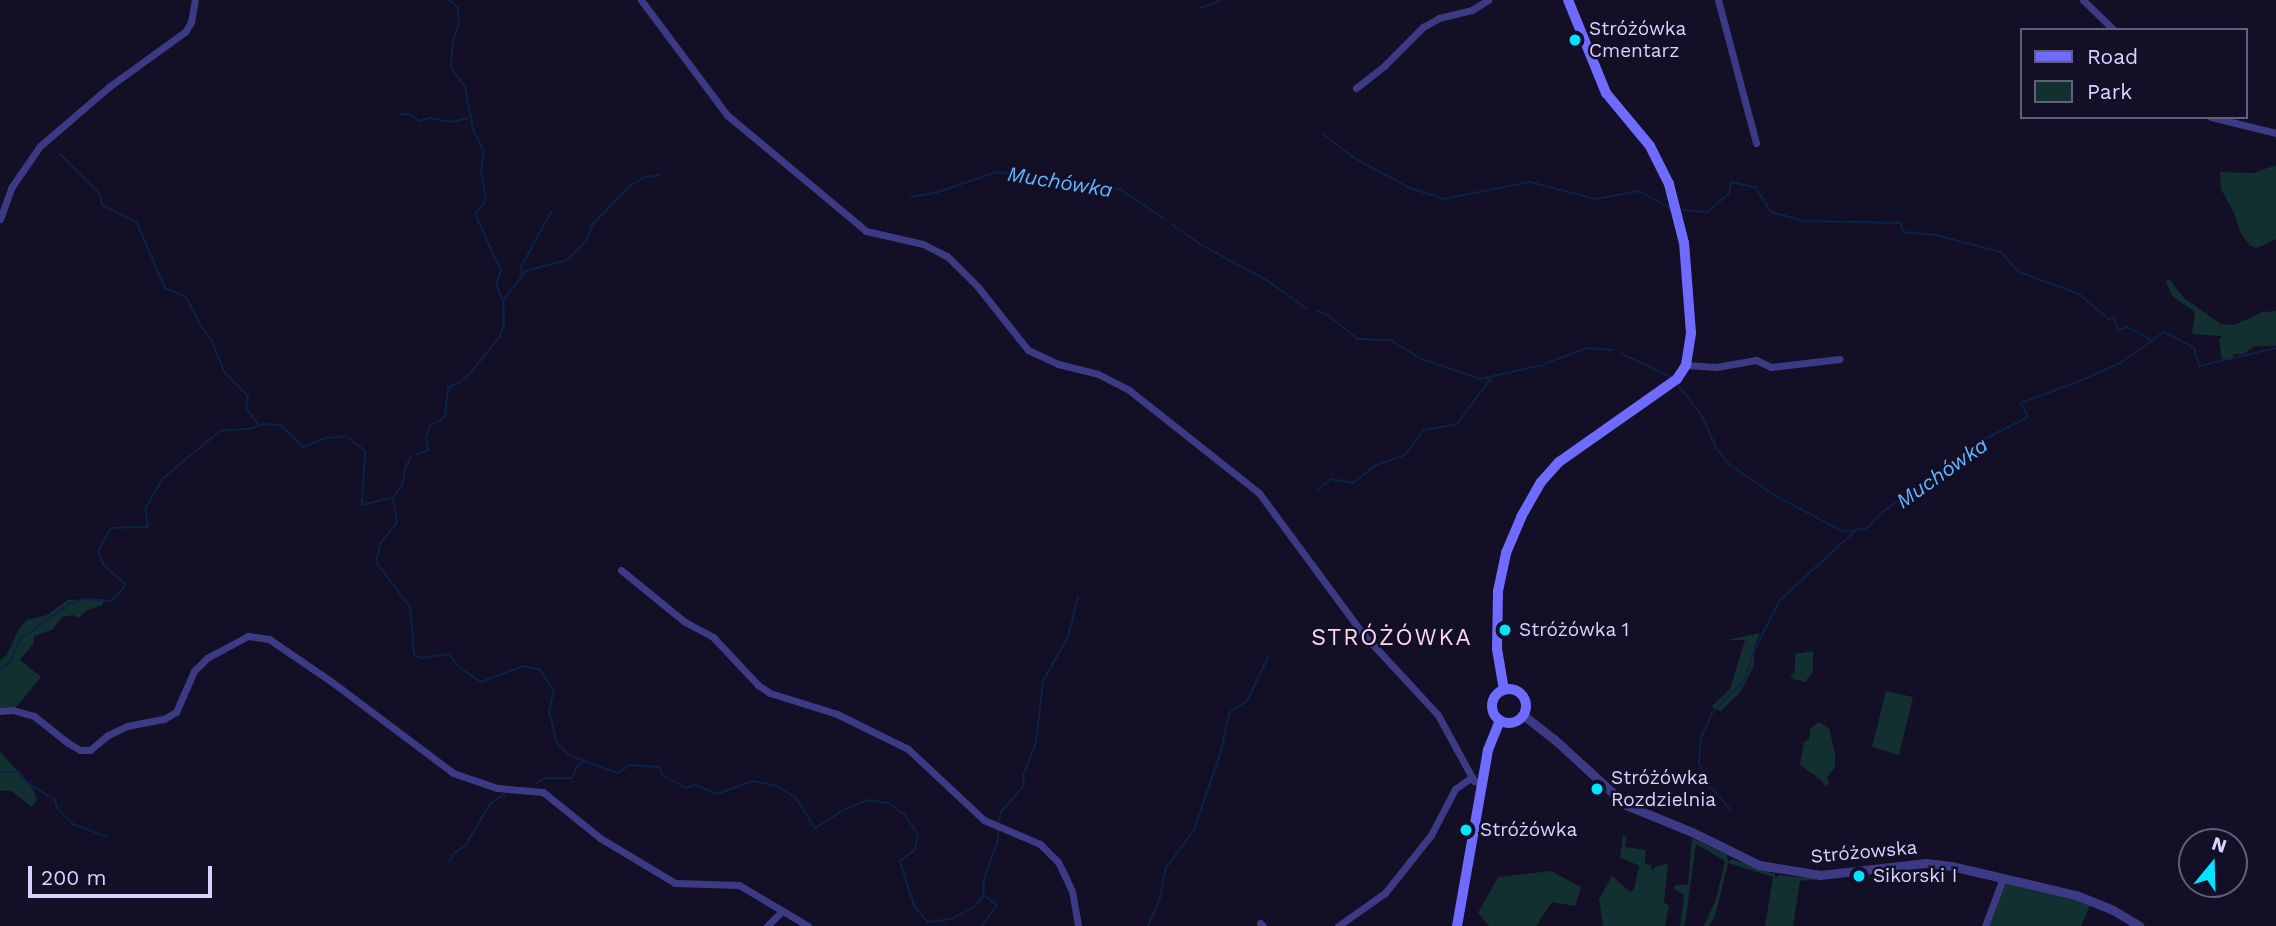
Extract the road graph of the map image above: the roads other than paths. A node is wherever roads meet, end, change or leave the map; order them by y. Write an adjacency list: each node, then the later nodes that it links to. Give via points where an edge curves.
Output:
1 (195, 0): 12 (street, via 185,32 132,69 40,146 11,188)
2 (641, 0): 20 (street, via 727,115 859,225 947,256 1028,350 1129,390 1259,494 1363,634 1438,715)
3 (1488, 0): 8 (street, via 1423,27)
4 (1568, 0): 14 (main road, via 1606,93 1650,146 1677,210 1691,310)
5 (1718, 0): 11 (street)
6 (2083, 0): 7 (street)
7 (2112, 28)
8 (1356, 88)
9 (2219, 119): 10 (street)
10 (2276, 133)
11 (1756, 143)
12 (0, 219)
13 (1840, 359): 14 (street, via 1771,368 1756,360)
14 (1686, 366): 16 (main road, via 1674,381 1559,462 1521,517 1506,553 1498,591 1497,649)
15 (621, 570): 26 (street, via 685,622 713,638 770,693 862,725 908,749 948,790 998,827 1040,844 1058,862 1072,891)
16 (1504, 690): 18 (main road, via 1522,696); 19 (main road, via 1492,704)
17 (0, 711): 23 (street, via 34,716 68,743 90,750 127,726 176,712 194,671 206,658 248,636 269,639 453,773 497,788 543,792 600,838 675,883 739,885)
18 (1523, 715): 19 (main road, via 1512,723); 22 (street, Stróżowska, via 1626,805 1759,865 1821,875 1926,863)
19 (1500, 720): 21 (main road)
20 (1472, 777): 21 (street); 27 (street, via 1455,789 1430,835 1385,893)
21 (1482, 783): 28 (main road)
22 (2003, 878): 29 (street); 30 (street, Stróżowska, via 2094,901)
23 (782, 911): 24 (street); 25 (street)
24 (767, 926)
25 (808, 926)
26 (1078, 926)
27 (1338, 926)
28 (1457, 926)
29 (1986, 926)
30 (2140, 926)

